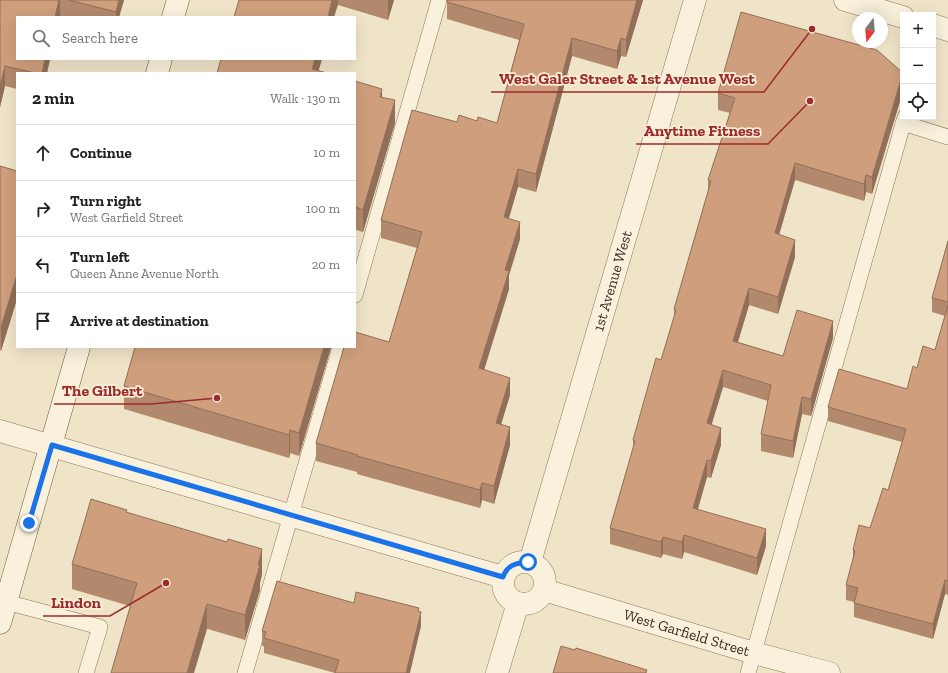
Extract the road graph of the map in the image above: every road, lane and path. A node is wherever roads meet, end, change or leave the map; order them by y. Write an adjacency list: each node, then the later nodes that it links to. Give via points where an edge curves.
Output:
1 (178, 0): 5 (street)
2 (439, 0): 13 (lane)
3 (695, 0): 19 (street, 1st Avenue West)
4 (845, 0): 6 (street)
5 (173, 16)
6 (900, 16)
7 (936, 26): 8 (street)
8 (948, 30)
9 (161, 60): 10 (street)
10 (157, 72)
11 (904, 120): 12 (lane); 25 (lane)
12 (948, 137)
13 (356, 291)
14 (80, 348): 17 (street)
15 (340, 348): 18 (lane)
16 (0, 431): 17 (street)
17 (52, 445): 18 (street); 22 (street)
18 (292, 515): 20 (street); 27 (lane)
19 (530, 562): 20 (street, via 514,564); 21 (street, via 541,569)
20 (503, 577): 23 (street, via 505,593)
21 (544, 590): 23 (street, via 534,602); 25 (street, West Garfield Street)
22 (6, 602): 24 (street); 26 (lane, via 100,627)
23 (518, 603): 28 (street)
24 (0, 623)
25 (751, 663): 29 (street, West Garfield Street)
26 (86, 673)
27 (245, 673)
28 (497, 673)
29 (829, 673)

